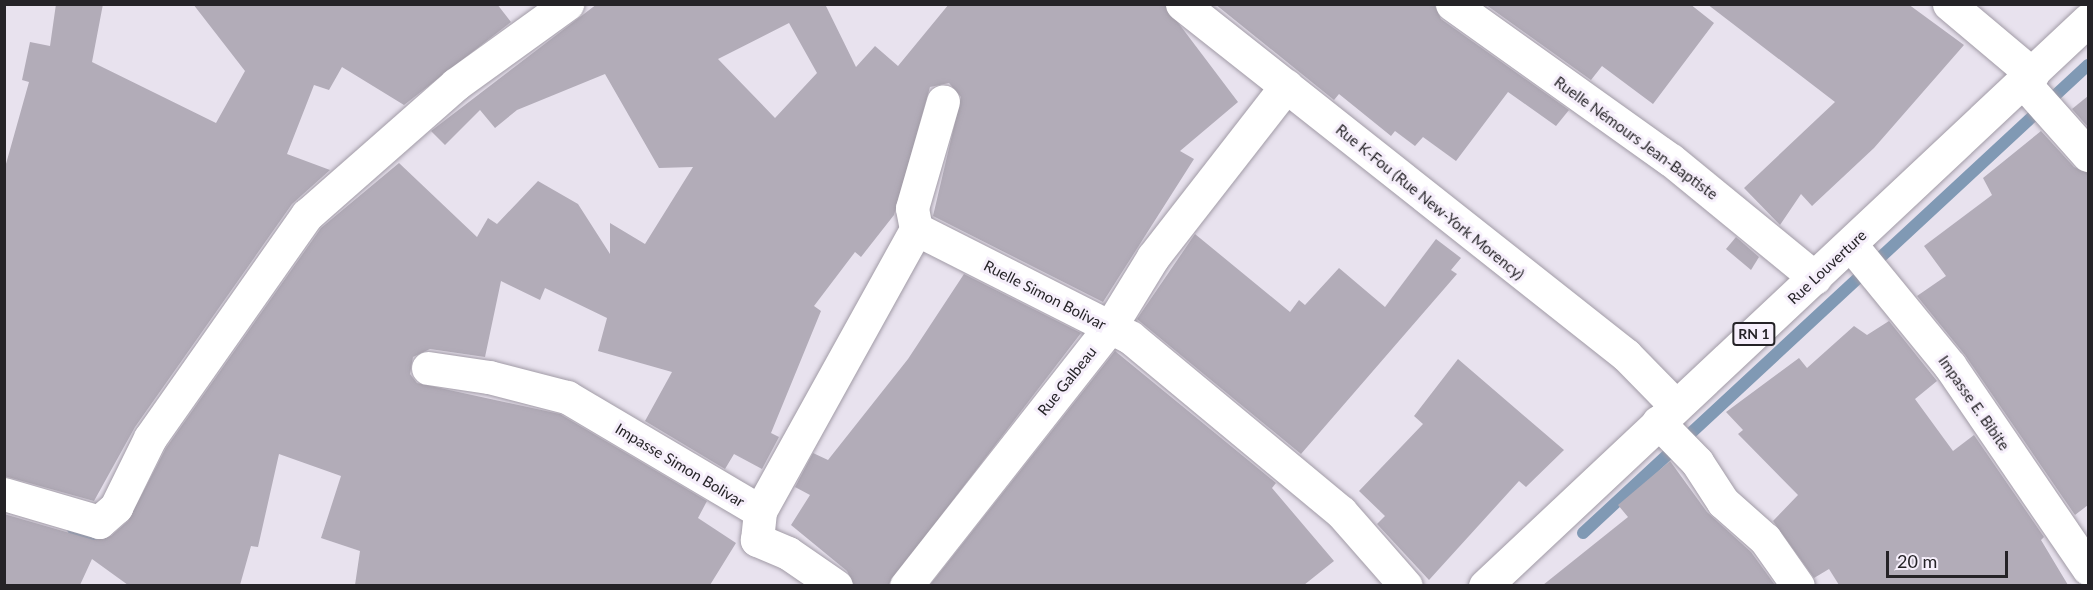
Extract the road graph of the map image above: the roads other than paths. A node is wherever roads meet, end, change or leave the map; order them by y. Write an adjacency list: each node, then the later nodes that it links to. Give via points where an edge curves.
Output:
1 (567, 4): 16 (street, via 456,84 306,215 150,438 116,507 99,522)
2 (1182, 4): 6 (street, Rue K-Fou (Rue New-York Morency))
3 (1452, 4): 12 (street, Ruelle Némours Jean-Baptiste, via 1671,160)
4 (1948, 4): 7 (street)
5 (2088, 21): 7 (street, Rue Louverture / RN 1)
6 (1286, 86): 13 (street, Rue Galbeau, via 1153,257); 15 (street, Rue K-Fou (Rue New-York Morency), via 1626,355)
7 (2037, 91): 9 (street); 11 (street, Rue Louverture / RN 1)
8 (943, 101): 10 (street, via 912,207)
9 (2088, 155)
10 (916, 230): 13 (street, Ruelle Simon Bolivar); 17 (street)
11 (1864, 259): 12 (street, Rue Louverture / RN 1); 18 (street, Impasse E. Bibite, via 1950,366)
12 (1815, 278): 15 (street, Rue Louverture / RN 1)
13 (1110, 327): 20 (street, Rue Galbeau); 21 (street, Ruelle Simon Bolivar, via 1235,420 1341,512)
14 (428, 368): 17 (street, Impasse Simon Bolivar, via 489,376 567,398)
15 (1674, 428): 22 (street, Rue Louverture / RN 1); 23 (street, Rue K-Fou (Rue New-York Morency), via 1724,502 1765,540)
16 (4, 494)
17 (759, 511): 19 (street, Impasse Simon Bolivar, via 757,540)
18 (2088, 568)
19 (836, 585)
20 (906, 585)
21 (1406, 585)
22 (1485, 585)
23 (1798, 585)

